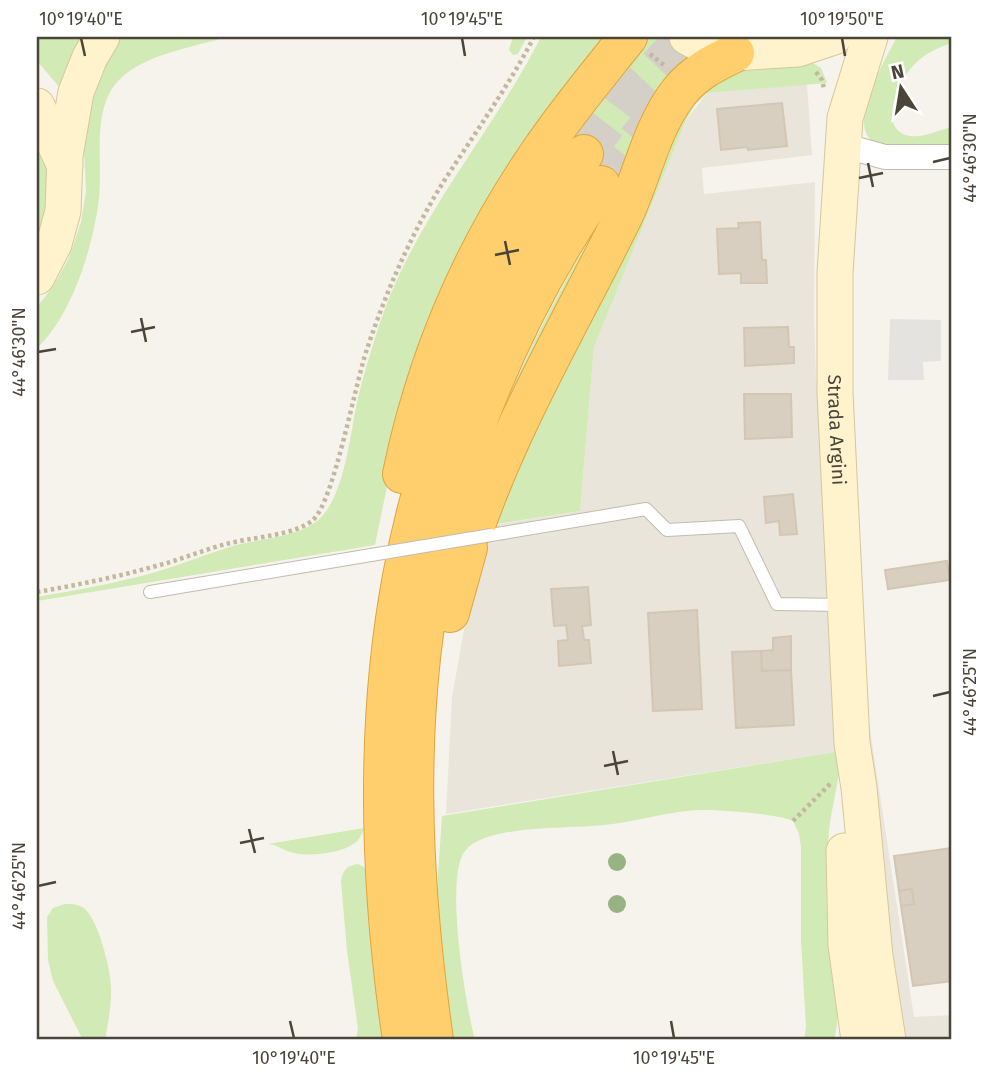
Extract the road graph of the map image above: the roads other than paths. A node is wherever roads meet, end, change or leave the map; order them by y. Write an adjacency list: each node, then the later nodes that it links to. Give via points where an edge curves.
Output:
1 (102, 37): 11 (main road, via 76,92)
2 (628, 37): 14 (highway, via 536,156 459,293 422,391)
3 (687, 37): 7 (main road, Strada Argini, via 718,54)
4 (834, 37): 6 (main road, Strada Argini)
5 (870, 37): 9 (main road, Strada Argini)
6 (798, 49): 7 (main road, Strada Argini); 9 (main road, Strada Argini, via 824,58 838,76)
7 (735, 53): 13 (highway, via 694,77 663,119 631,199)
8 (37, 106): 11 (main road)
9 (844, 132): 10 (street, via 885,157); 16 (main road, Strada Argini, via 834,314)
10 (952, 157)
11 (65, 166): 12 (main road, via 59,228)
12 (37, 277)
13 (463, 540): 14 (lane, bridge); 16 (lane, via 646,509 667,530 739,526 777,604); 17 (highway, via 469,442 505,352 593,169 534,228 464,363 439,430 402,570 388,669); 20 (highway, via 424,630 415,742 416,856)
14 (382, 553): 15 (lane); 17 (highway)
15 (150, 592)
16 (845, 604): 18 (main road, Strada Argini)
17 (384, 742): 19 (highway, via 386,896)
18 (852, 743): 21 (main road, Strada Argini, via 843,887); 22 (main road, Strada Argini)
19 (402, 1040)
20 (434, 1040)
21 (859, 1040)
22 (888, 1040)

